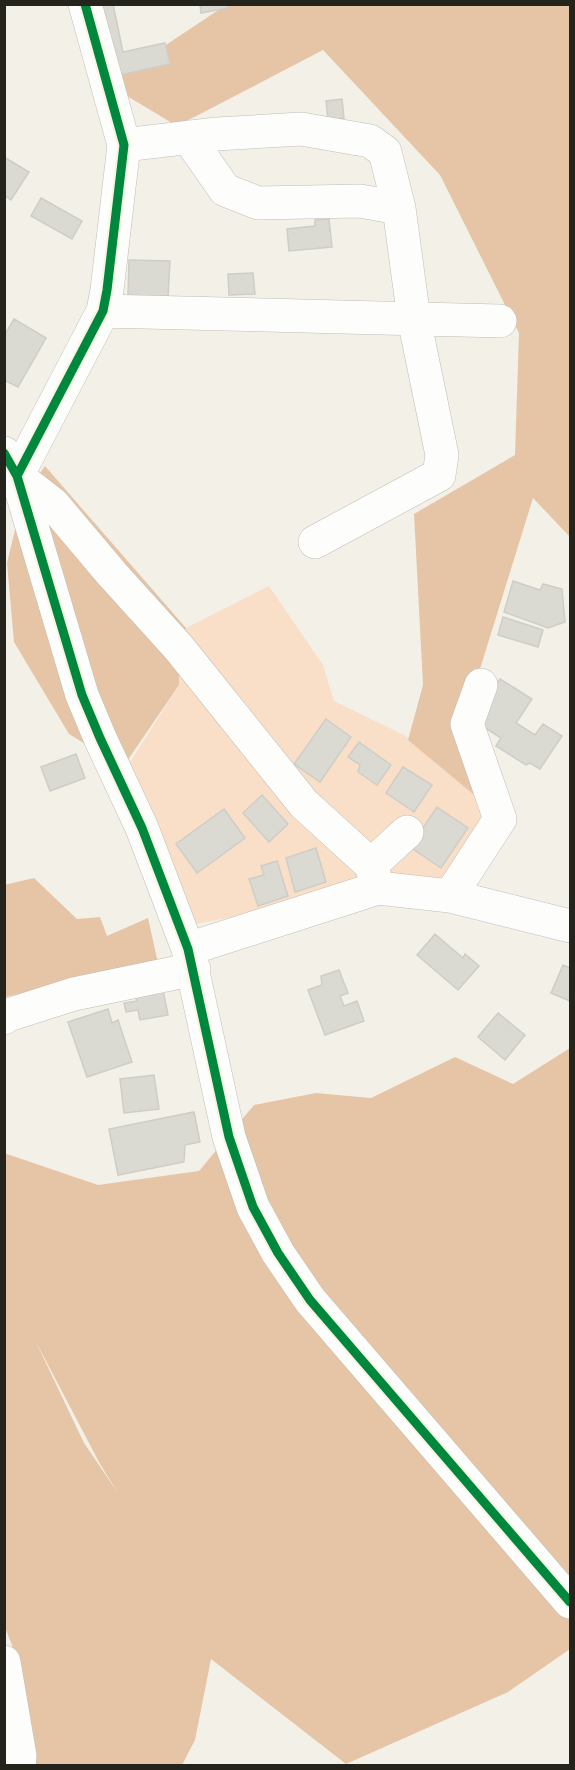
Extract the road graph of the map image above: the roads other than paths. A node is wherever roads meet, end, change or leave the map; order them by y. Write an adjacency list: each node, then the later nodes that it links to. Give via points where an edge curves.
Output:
1 (85, 4): 3 (street)
2 (188, 137): 3 (street); 4 (street, via 225,190 258,203 360,201); 4 (street, via 301,129 370,141 386,152)
3 (124, 145): 5 (street)
4 (399, 208): 6 (street)
5 (103, 311): 6 (street); 8 (street)
6 (414, 319): 7 (street); 9 (street, via 442,455 439,475)
7 (500, 321)
8 (11, 464): 12 (street, via 53,504 179,648 304,804); 15 (street, via 82,694 142,828)
9 (315, 542)
10 (481, 685): 13 (street, via 467,724 500,819)
11 (407, 832): 12 (street)
12 (374, 876): 13 (street); 15 (street)
13 (450, 896): 14 (street)
14 (570, 926)
15 (191, 959): 16 (street); 17 (street, via 229,1137 253,1207 278,1253 310,1300)
16 (4, 1018)
17 (570, 1602)
18 (4, 1662): 19 (street)
19 (19, 1766)

